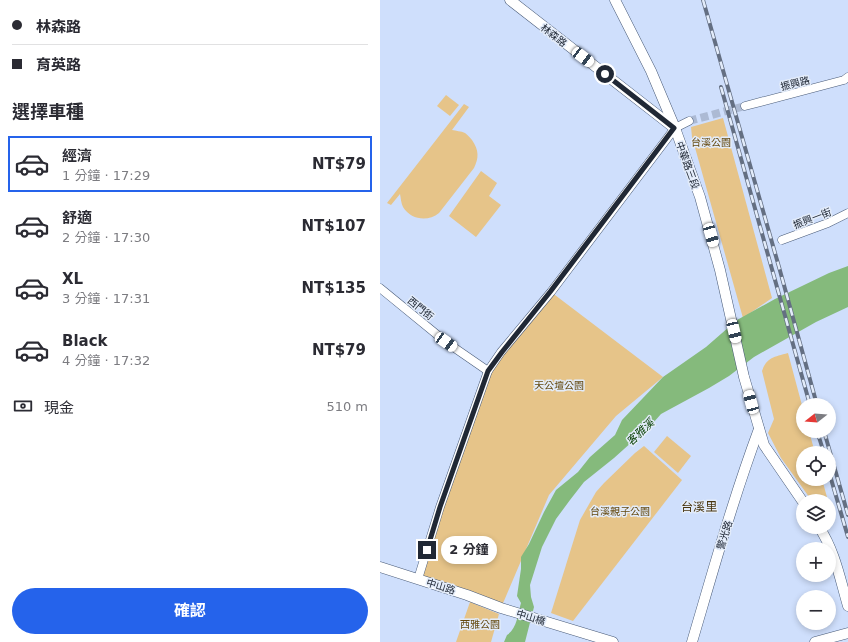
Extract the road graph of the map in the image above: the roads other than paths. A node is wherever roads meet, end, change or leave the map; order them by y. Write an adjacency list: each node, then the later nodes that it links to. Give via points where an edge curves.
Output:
1 (510, 0): 6 (street, 林森路)
2 (616, 0): 4 (street, 中華路三段)
3 (848, 77): 5 (street, 振興路)
4 (661, 96): 6 (street, via 660,109); 8 (street, 中華路三段)
5 (745, 106)
6 (650, 109): 8 (street, 林森路)
7 (689, 121): 8 (street)
8 (674, 128): 12 (street); 13 (street, 中華路三段, via 700,197)
9 (848, 213): 10 (street, 振興一街)
10 (782, 240)
11 (380, 288): 12 (street, 西門街, via 446,342)
12 (488, 371): 17 (street, via 440,507)
13 (759, 429): 14 (street, via 764,444); 22 (street, 警光路, via 736,494)
14 (798, 494)
15 (823, 534): 18 (street, via 835,558)
16 (380, 567): 17 (street, 中山路)
17 (418, 579): 19 (street, 中山路)
18 (848, 606)
19 (501, 608): 21 (street, 中山橋)
20 (848, 633): 23 (street)
21 (613, 642)
22 (692, 642)
23 (815, 642)

